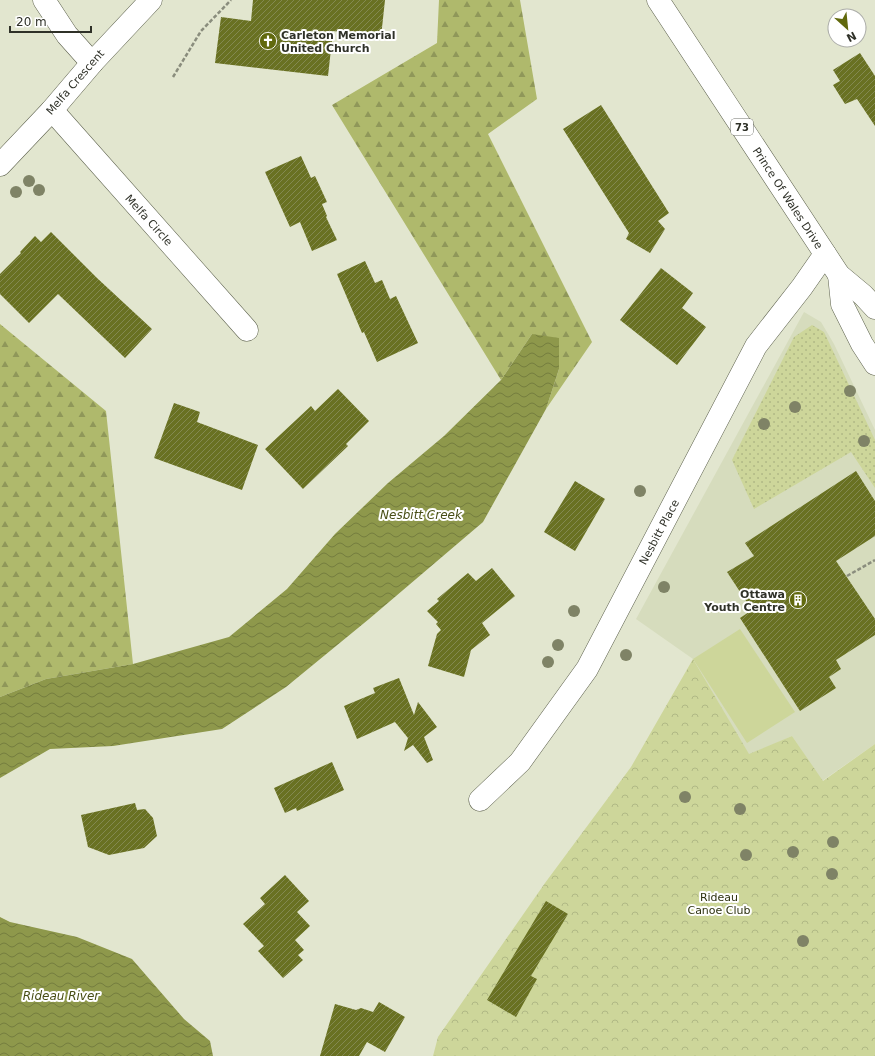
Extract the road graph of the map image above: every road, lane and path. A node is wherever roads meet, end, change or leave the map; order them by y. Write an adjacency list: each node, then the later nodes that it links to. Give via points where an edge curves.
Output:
1 (44, 0): 5 (street, via 67,35)
2 (151, 0): 5 (street, Melfa Crescent)
3 (231, 0): 6 (path, via 201,30)
4 (658, 0): 9 (street, Prince Of Wales Drive / 73)
5 (92, 63): 7 (street, Melfa Crescent)
6 (173, 77)
7 (52, 110): 8 (street, Melfa Crescent); 12 (street, Melfa Circle)
8 (0, 165)
9 (825, 254): 10 (street, Prince Of Wales Drive); 16 (street, Nesbitt Place, via 756,346 587,670 520,762)
10 (839, 275): 11 (street, Prince Of Wales Drive); 13 (street, Prince Of Wales Drive, via 842,304)
11 (875, 308)
12 (247, 330)
13 (875, 364)
14 (875, 560): 15 (path)
15 (847, 576)
16 (480, 800)

